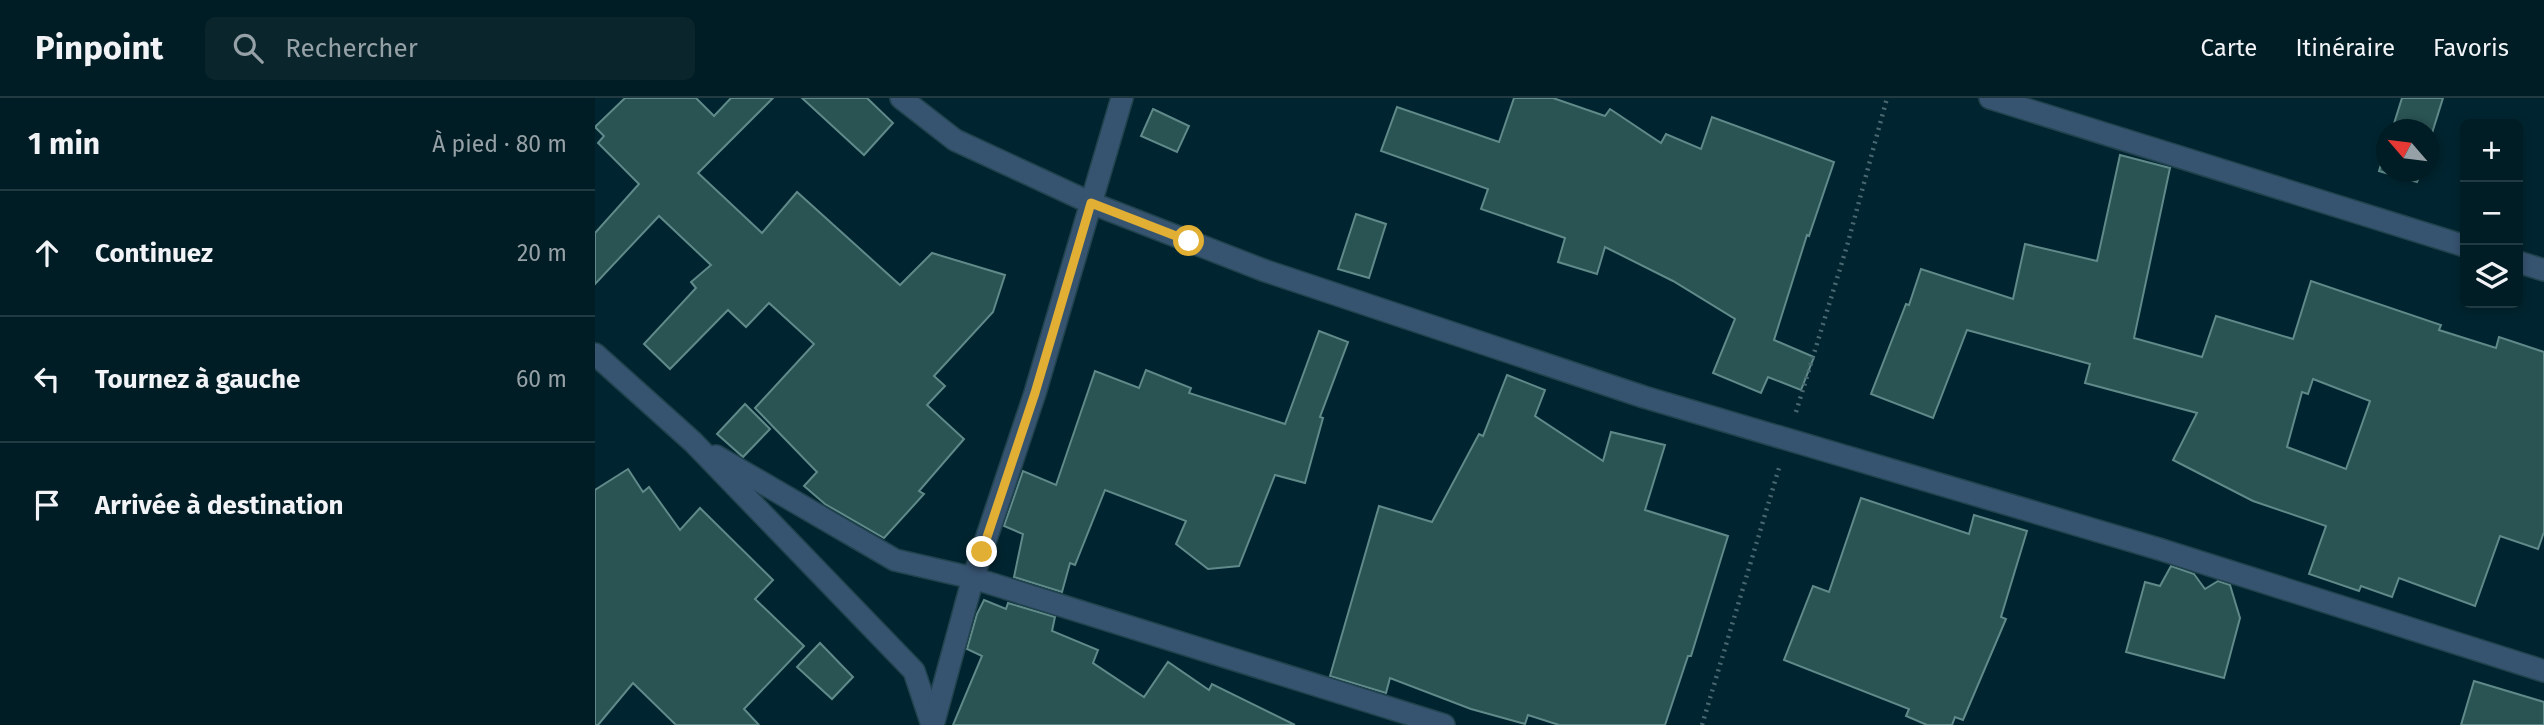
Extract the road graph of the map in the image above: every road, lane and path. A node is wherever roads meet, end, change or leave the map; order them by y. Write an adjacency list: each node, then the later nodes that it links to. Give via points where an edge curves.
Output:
1 (901, 98): 4 (street, via 955,140)
2 (1122, 98): 4 (street)
3 (1990, 98): 5 (street)
4 (1091, 203): 10 (street); 11 (street, via 1263,270 1644,397 2159,549)
5 (2462, 245)
6 (2523, 264): 7 (street)
7 (2544, 270)
8 (595, 354): 9 (street)
9 (693, 442): 10 (street, via 895,560); 12 (street, via 914,671)
10 (974, 578): 12 (street); 13 (street)
11 (2544, 671)
12 (932, 725)
13 (1444, 725)

